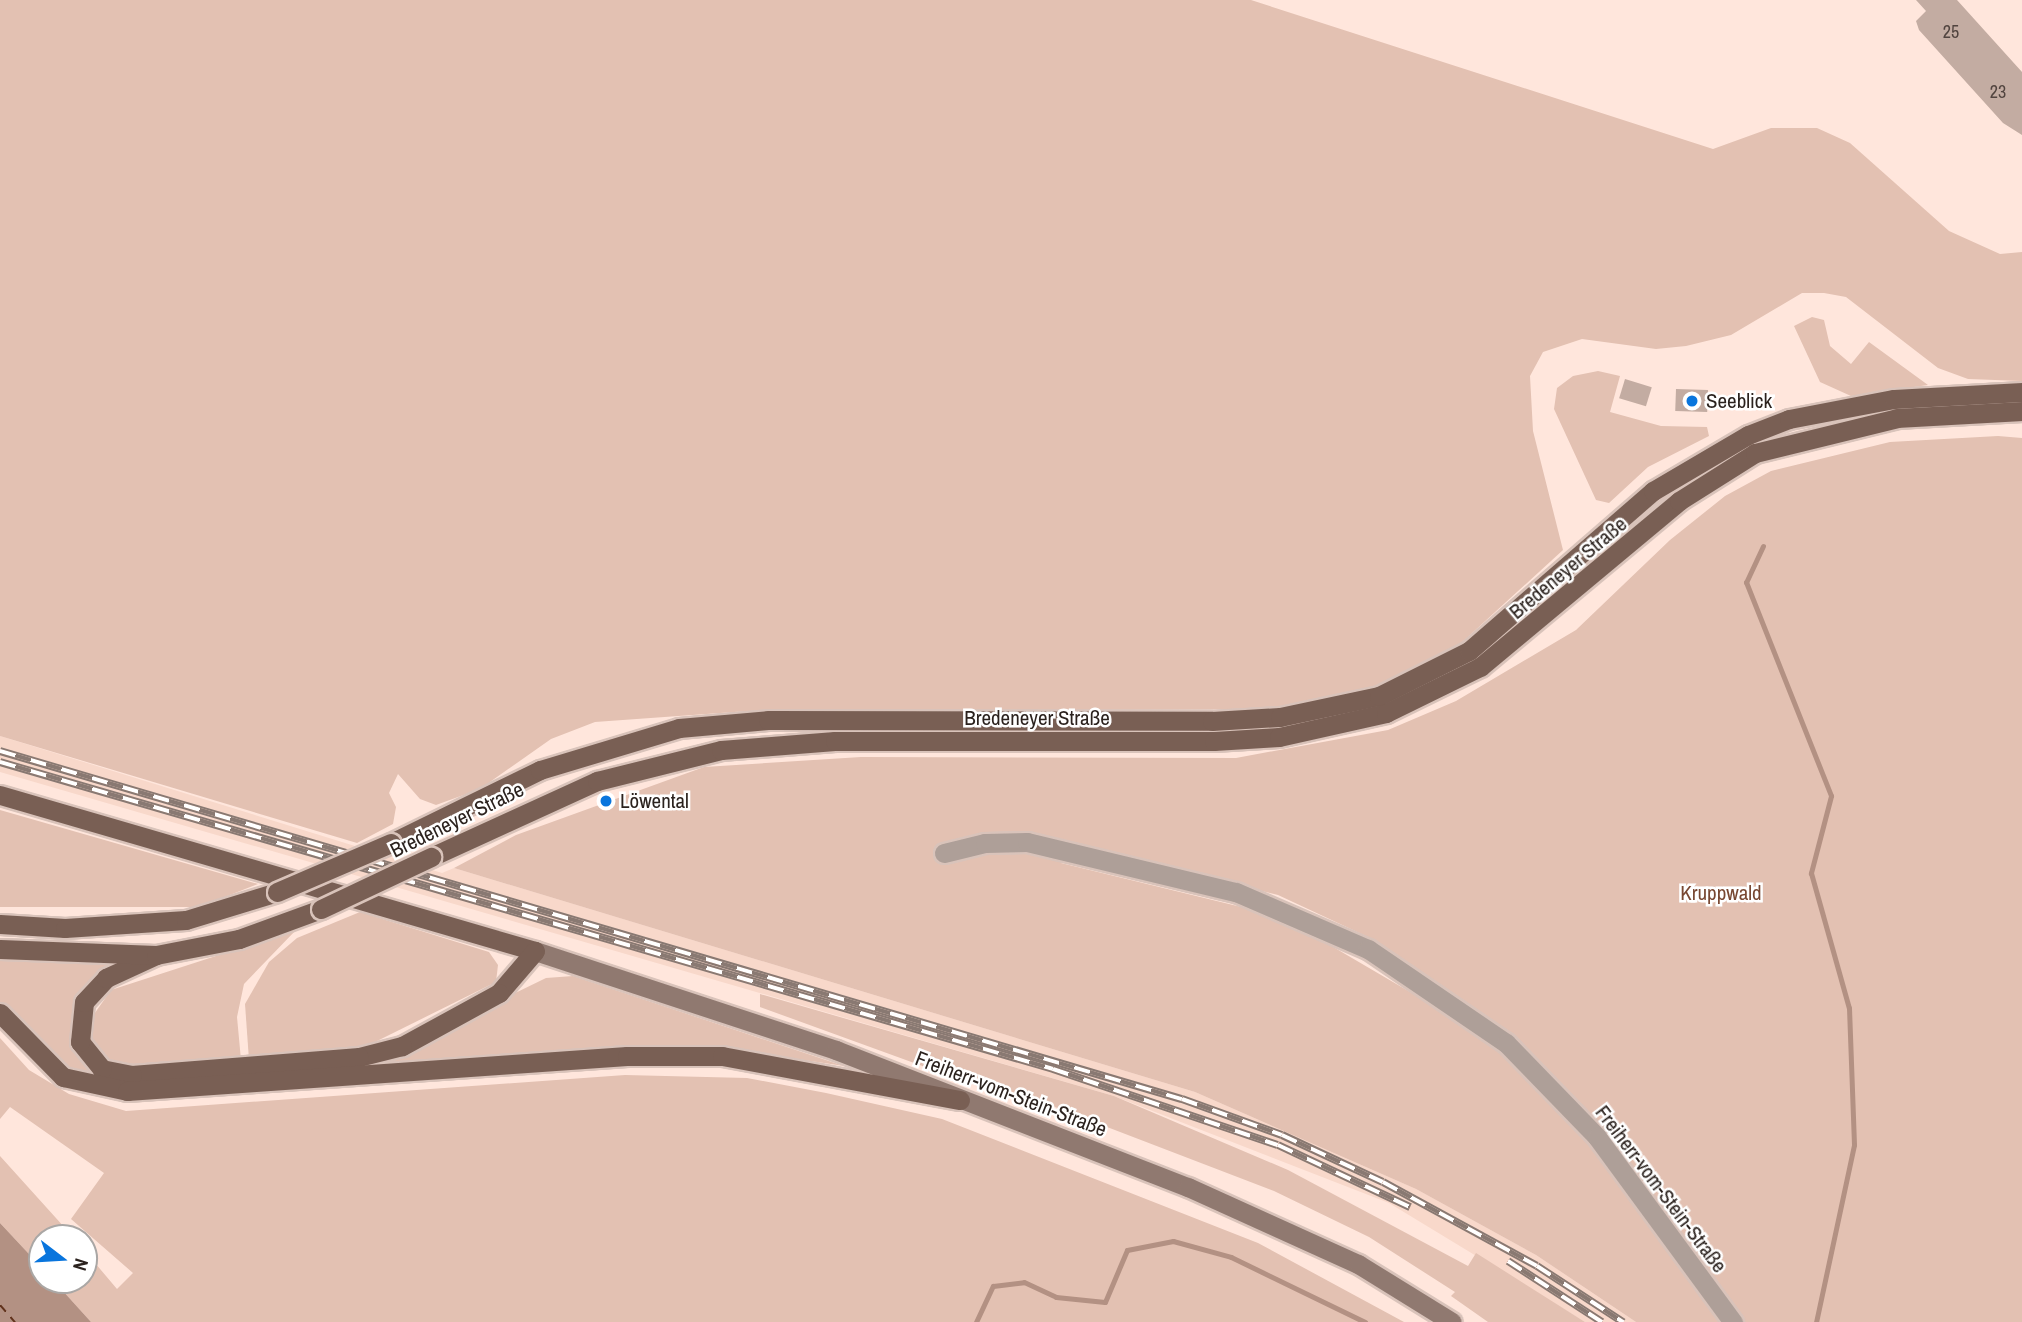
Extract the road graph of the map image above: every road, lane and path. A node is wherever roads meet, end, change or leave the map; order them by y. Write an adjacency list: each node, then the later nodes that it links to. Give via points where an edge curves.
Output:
1 (2022, 391): 5 (main road, Bredeneyer Straße, bridge, via 1894,399 1789,419 1748,435 1653,491 1469,651 1379,695 1293,715 1212,721 768,720 672,729 540,770 391,843 277,892 186,920 65,928)
2 (2022, 411): 8 (main road, Bredeneyer Straße, bridge, via 1897,418 1755,453 1679,501 1479,667 1386,713 1306,732 1227,740 835,741 721,750 597,781 321,909 239,939)
3 (0, 795): 7 (main road)
4 (944, 853): 12 (street, Freiherr-vom-Stein-Straße, via 985,843 1027,842 1236,892 1368,949 1506,1042 1597,1137)
5 (0, 924)
6 (0, 949): 8 (main road, Bredeneyer Straße)
7 (536, 951): 8 (main road, via 499,993 402,1046 359,1057 145,1074 102,1069 80,1042 81,1010 106,978); 10 (main road, Freiherr-vom-Stein-Straße, via 836,1050)
8 (156, 955)
9 (0, 1013): 10 (main road, via 63,1077 127,1091 627,1056 722,1056)
10 (960, 1100): 11 (main road, Freiherr-vom-Stein-Straße, via 1280,1225)
11 (1452, 1322)
12 (1733, 1322)

